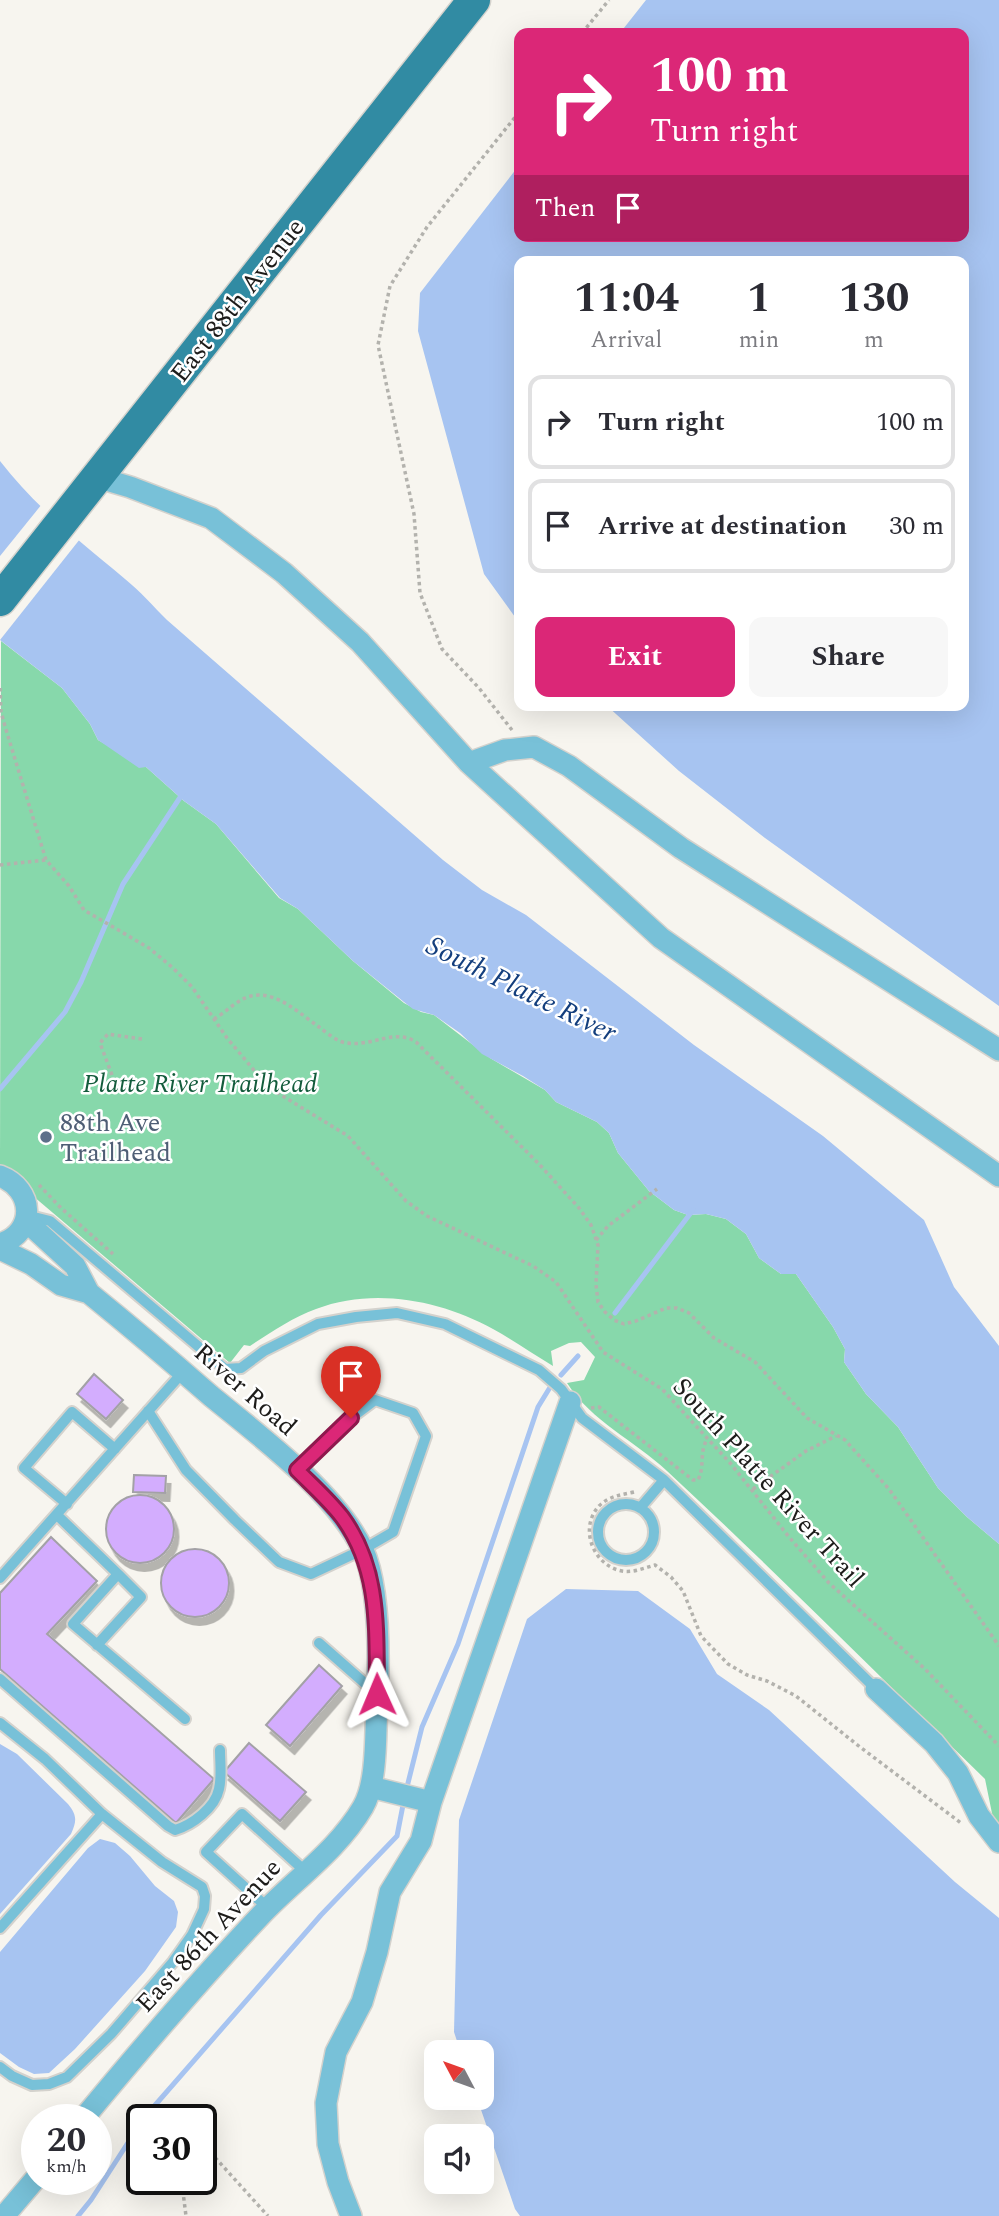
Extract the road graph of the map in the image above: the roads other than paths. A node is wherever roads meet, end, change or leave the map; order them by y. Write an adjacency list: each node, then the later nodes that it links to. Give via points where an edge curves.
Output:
1 (474, 0): 2 (main road, East 88th Avenue)
2 (96, 477): 3 (main road, East 88th Avenue); 4 (street, via 211,518 284,573 360,642)
3 (0, 600)
4 (470, 763): 5 (street, via 505,750 534,747 569,766 681,848); 7 (street, via 661,938)
5 (999, 1050)
6 (0, 1176): 8 (street, via 19,1188 25,1198)
7 (999, 1176)
8 (26, 1218): 9 (street, via 21,1230); 10 (street, River Road, via 75,1266); 12 (lane, via 50,1221 225,1369 242,1368 264,1351 318,1324 397,1314 445,1324 545,1375)
9 (0, 1247): 10 (street, River Road, via 61,1285)
10 (89, 1293): 11 (street, River Road)
11 (183, 1372): 13 (lane); 15 (street, River Road)
12 (573, 1401): 16 (lane, via 582,1418); 32 (street)
13 (148, 1411): 14 (lane); 20 (lane, via 186,1470 279,1562 311,1574)
14 (115, 1449): 17 (lane); 17 (lane, via 72,1412 24,1468)
15 (297, 1470): 20 (street, River Road, via 340,1514); 20 (lane, via 374,1400 413,1413 426,1436 393,1532)
16 (664, 1480): 18 (lane); 26 (lane)
17 (67, 1504): 19 (lane)
18 (640, 1508): 18 (lane, via 622,1505 601,1522 600,1541 611,1555 638,1558 651,1545 654,1527)
19 (57, 1515): 21 (lane); 22 (lane)
20 (362, 1550): 27 (street, River Road, via 375,1607)
21 (118, 1574): 24 (lane, via 141,1597); 24 (lane, via 73,1624)
22 (0, 1578)
23 (319, 1643): 27 (lane)
24 (97, 1645): 28 (lane)
25 (0, 1679): 30 (lane, via 175,1830 186,1827 213,1803 219,1791)
26 (876, 1689): 34 (street, via 934,1743 958,1773 979,1816)
27 (377, 1694): 31 (street, River Road)
28 (184, 1719)
29 (0, 1723): 33 (lane)
30 (220, 1750)
31 (378, 1789): 32 (street); 35 (street, East 86th Avenue)
32 (423, 1800): 42 (street, via 421,1841 390,1892 362,2002 336,2052 326,2103 328,2144)
33 (102, 1814): 37 (lane); 38 (lane, via 202,1887 204,1909 173,1962 67,2077 32,2085)
34 (999, 1842)
35 (306, 1872): 36 (street, East 86th Avenue); 36 (lane, via 242,1814 206,1852)
36 (268, 1908): 39 (street, East 86th Avenue)
37 (0, 1928)
38 (0, 2067)
39 (95, 2104)
40 (22, 2195): 41 (street)
41 (4, 2216)
42 (351, 2216)

